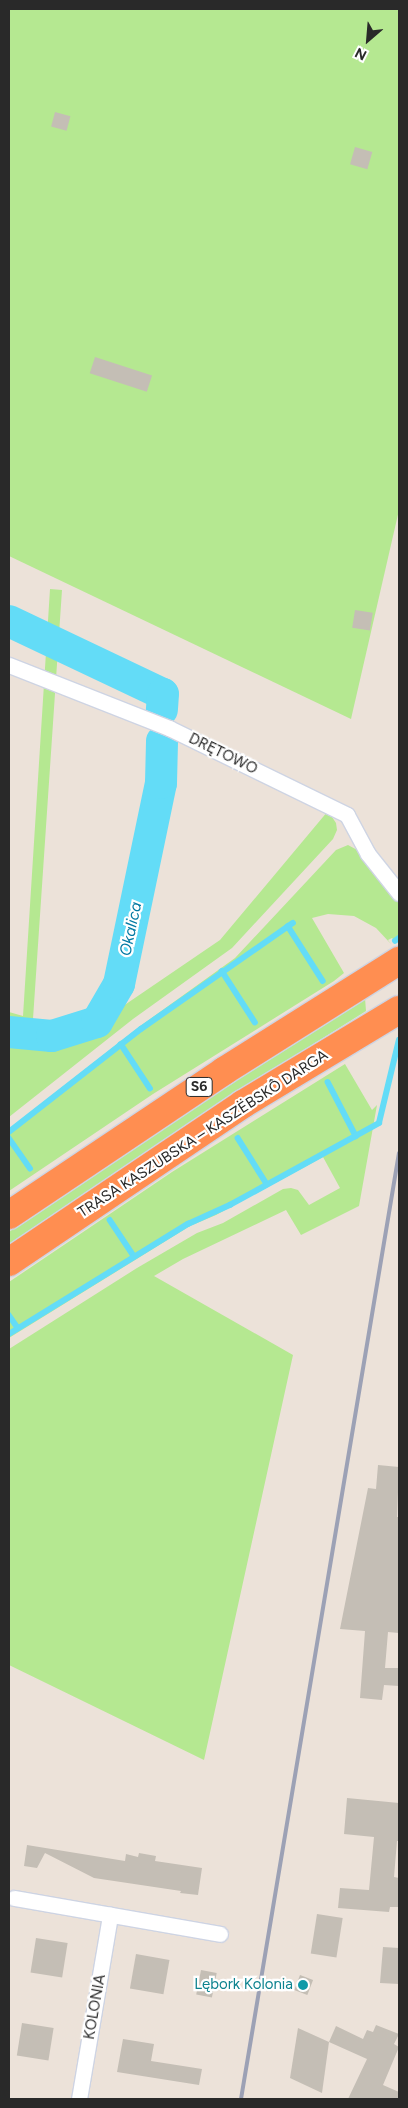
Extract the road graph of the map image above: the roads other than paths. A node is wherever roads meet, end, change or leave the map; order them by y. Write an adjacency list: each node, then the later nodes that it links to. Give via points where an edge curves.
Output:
1 (9, 665): 2 (street, DRĘTOWO, via 169,728 346,815 368,854)
2 (399, 893)
3 (396, 963): 5 (highway, S6, via 224,1071)
4 (396, 1012): 6 (highway, TRASA KASZUBSKA – KASZËBSKÔ DARGA / S6, via 243,1104)
5 (9, 1215)
6 (9, 1262)
7 (14, 1898): 8 (street)
8 (110, 1915): 9 (street); 10 (street, KOLONIA)
9 (220, 1934)
10 (79, 2099)

